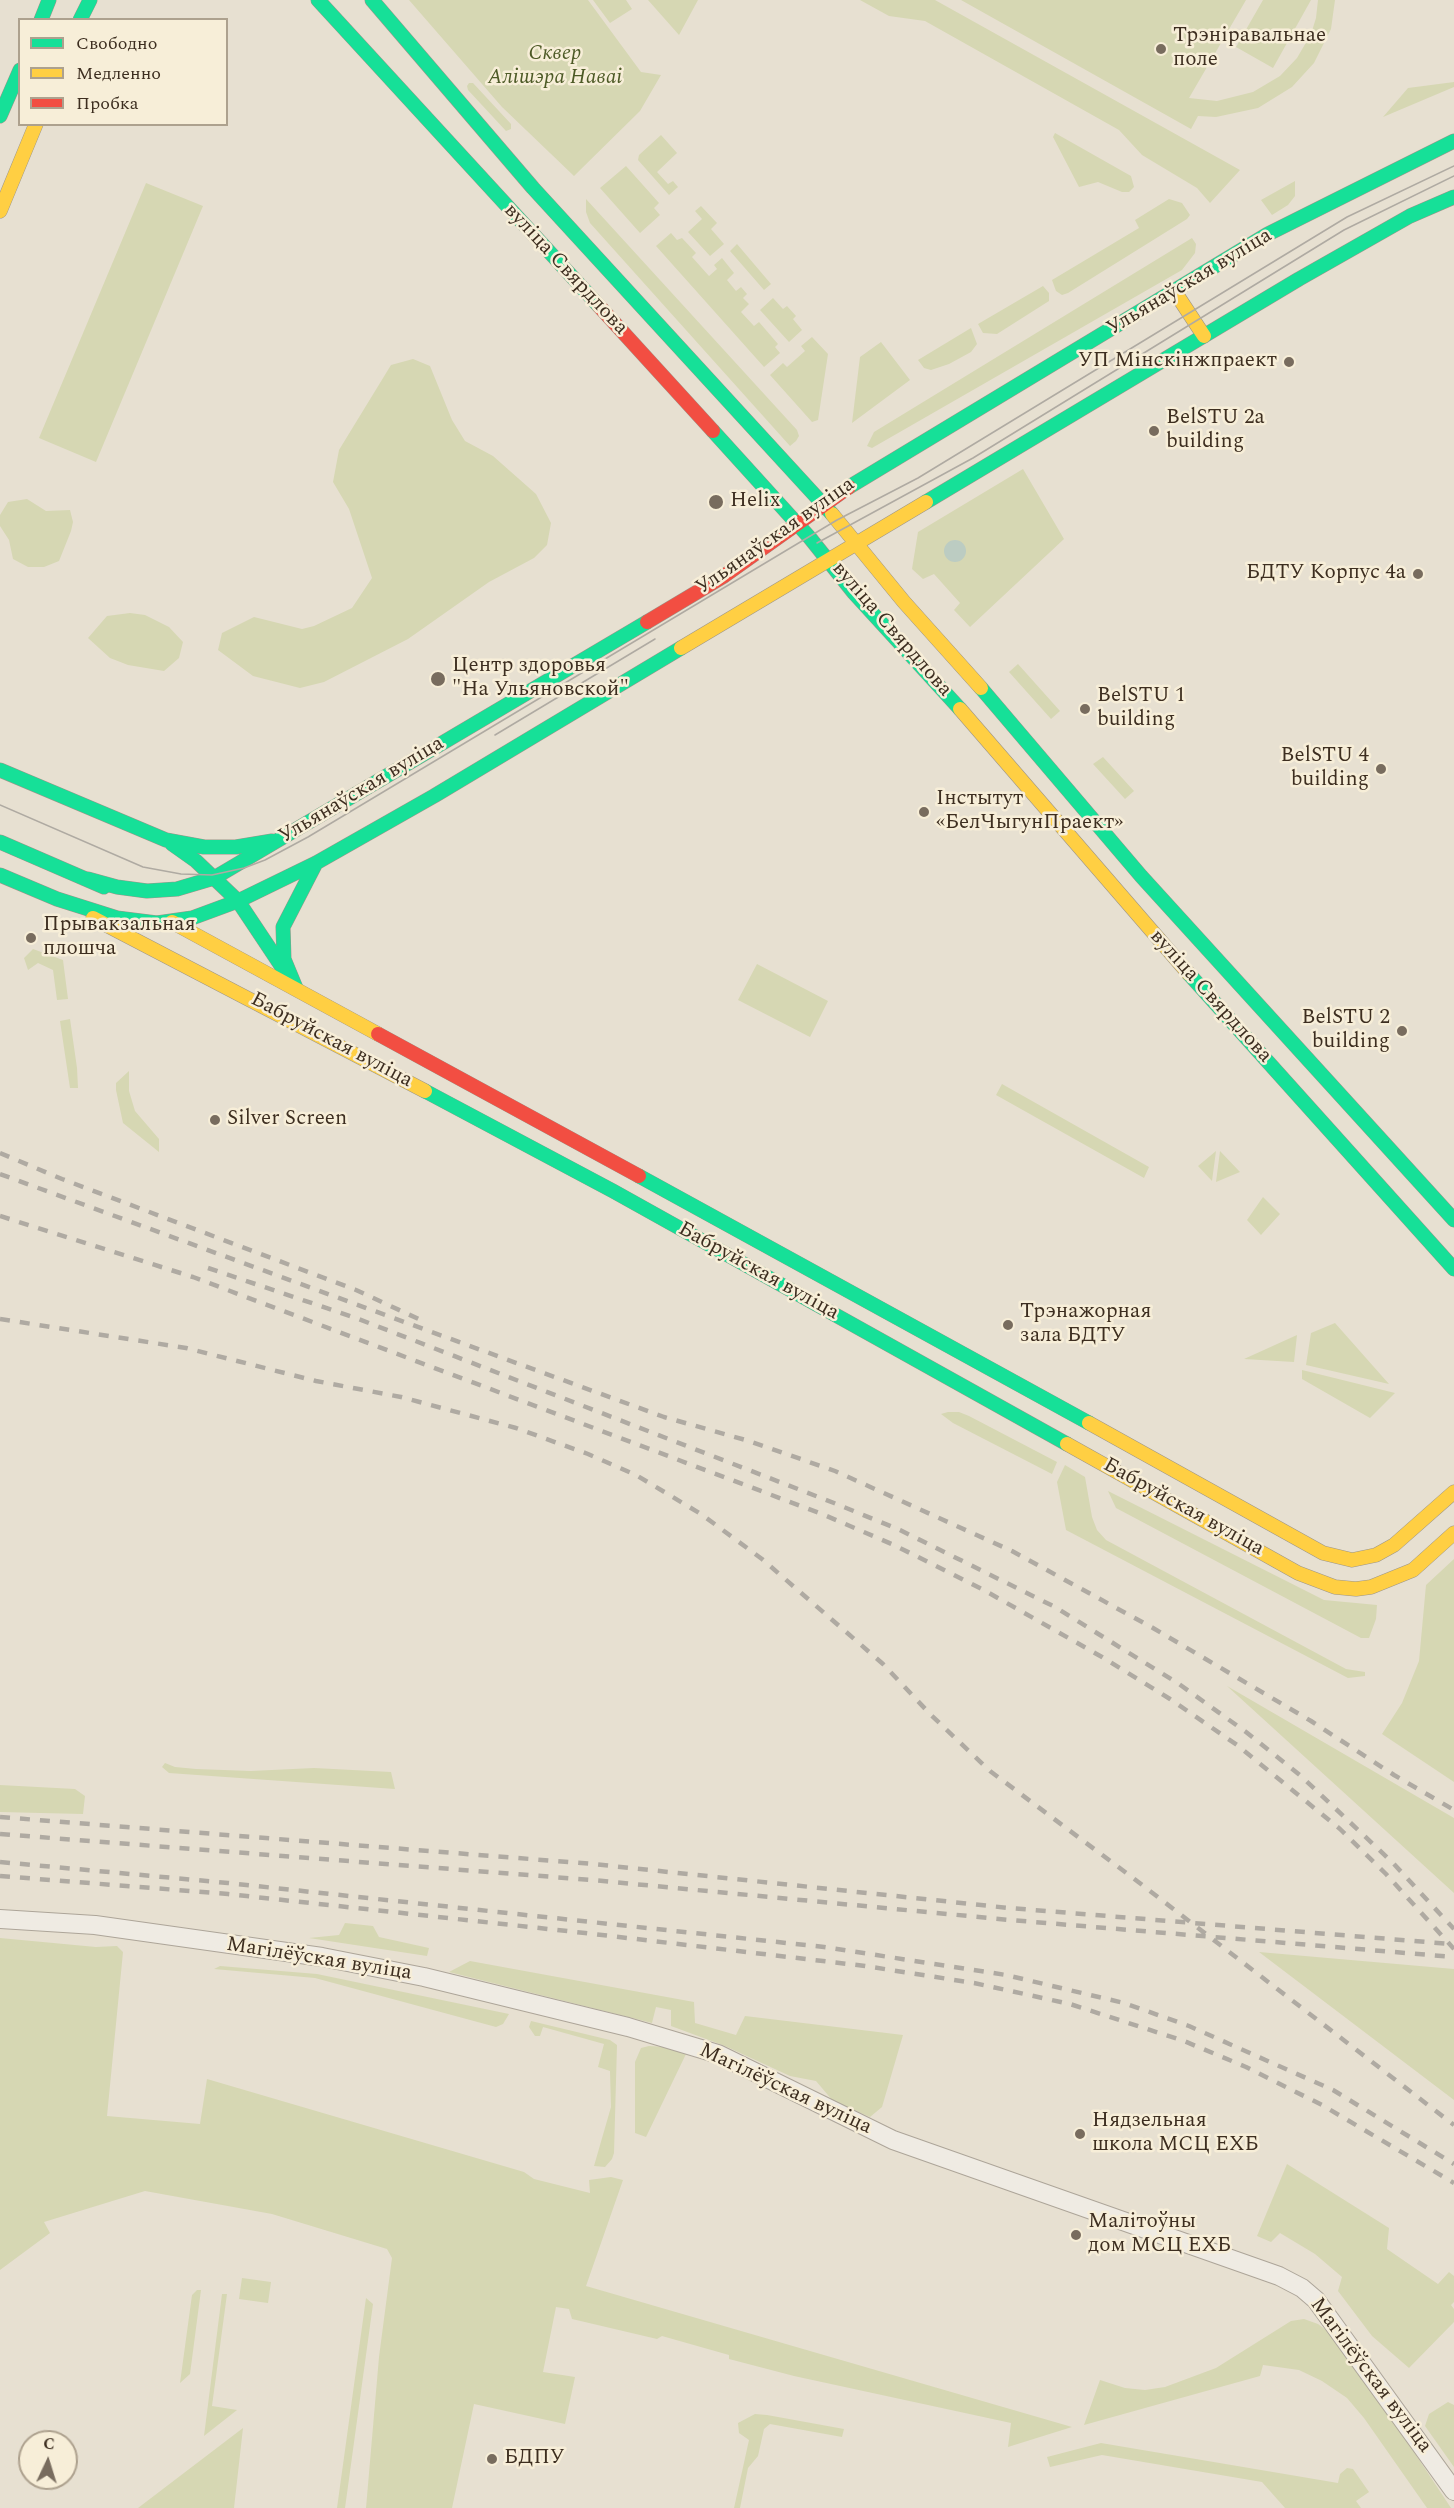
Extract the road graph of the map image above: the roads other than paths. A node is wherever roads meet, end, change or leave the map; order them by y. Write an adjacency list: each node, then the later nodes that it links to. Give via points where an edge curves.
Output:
1 (49, 0): 5 (main road)
2 (90, 0): 6 (main road)
3 (318, 0): 16 (main road, вуліца Свярдлова)
4 (372, 0): 15 (main road, вуліца Свярдлова, via 533,188)
5 (42, 18)
6 (81, 18)
7 (18, 75): 8 (main road)
8 (0, 117)
9 (35, 126): 12 (main road)
10 (1454, 141): 13 (main road, Ульянаўская вуліца, via 1268,234)
11 (1454, 196): 14 (main road, Ульянаўская вуліца, via 1401,222)
12 (0, 211)
13 (1175, 292): 14 (main road); 15 (main road, Ульянаўская вуліца, via 866,475)
14 (1204, 336): 17 (main road, Ульянаўская вуліца)
15 (824, 504): 16 (main road, Ульянаўская вуліца); 17 (main road, вуліца Свярдлова)
16 (797, 525): 18 (main road, вуліца Свярдлова); 19 (main road, Ульянаўская вуліца, via 724,576)
17 (856, 543): 18 (main road, Ульянаўская вуліца); 35 (main road, вуліца Свярдлова, via 1142,876)
18 (828, 560): 23 (main road, Ульянаўская вуліца); 36 (main road, вуліца Свярдлова, via 1139,918)
19 (433, 748): 20 (main road); 25 (main road, Ульянаўская вуліца)
20 (429, 764)
21 (0, 770): 24 (main road)
22 (429, 780): 23 (main road)
23 (434, 796): 27 (main road, Ульянаўская вуліца)
24 (166, 840): 25 (main road, via 204,847 236,847); 29 (main road)
25 (280, 840): 29 (main road, Ульянаўская вуліца)
26 (0, 842): 30 (main road)
27 (315, 863): 32 (main road, Ульянаўская вуліца); 34 (main road, via 283,927 285,959)
28 (0, 875): 31 (main road, Бабруйская вуліца)
29 (214, 878): 30 (main road, Ульянаўская вуліца, via 177,889 147,891); 32 (main road)
30 (88, 879): 33 (main road)
31 (57, 899): 33 (main road, Бабруйская вуліца, via 117,918); 38 (main road, Бабруйская вуліца, via 613,1191 1298,1573 1335,1587 1371,1587 1413,1570)
32 (238, 901): 33 (main road, Ульянаўская вуліца); 34 (main road)
33 (172, 922): 34 (main road, Бабруйская вуліца)
34 (296, 988): 37 (main road, Бабруйская вуліца, via 946,1342 1323,1553 1352,1560 1376,1555 1395,1545)
35 (1454, 1220)
36 (1454, 1269)
37 (1454, 1492)
38 (1454, 1533)
39 (0, 1919): 40 (street, Магілёўская вуліца, via 95,1925 322,1957 424,1977 628,2027 718,2054 893,2140 1279,2276 1302,2288 1316,2300)
40 (1454, 2491)

